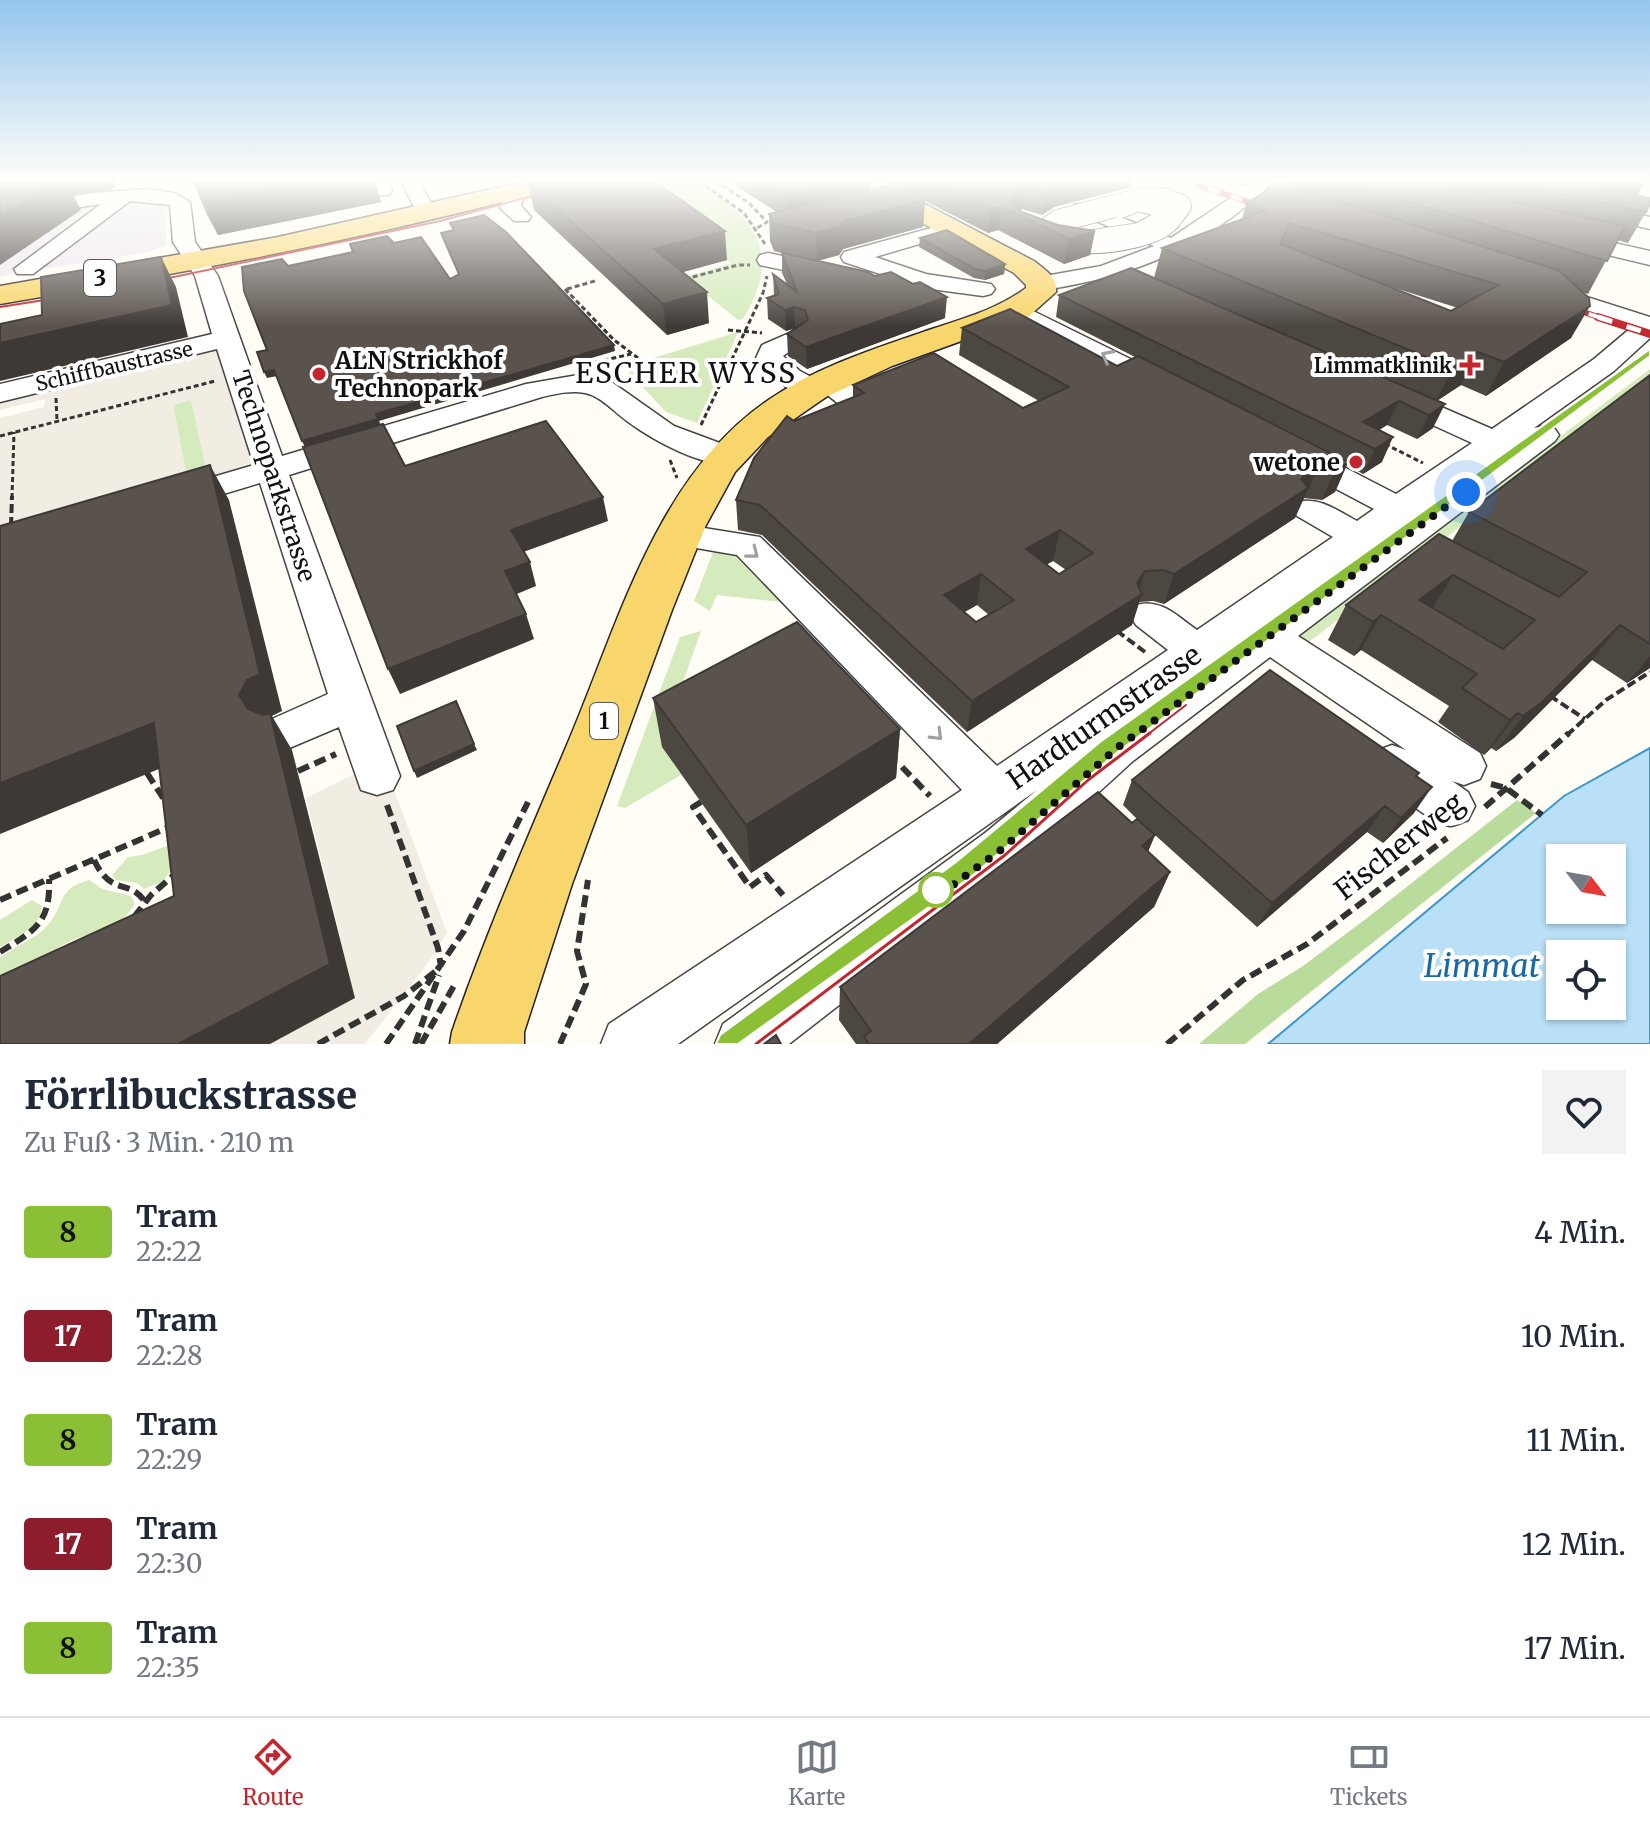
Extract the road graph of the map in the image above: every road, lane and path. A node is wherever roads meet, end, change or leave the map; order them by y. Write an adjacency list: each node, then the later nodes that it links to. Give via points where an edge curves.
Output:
1 (75, 230): 22 (street)
2 (183, 230): 18 (street, Technoparkstrasse)
3 (288, 230): 18 (main road)
4 (346, 230): 18 (main road, 3)
5 (758, 230): 20 (path)
6 (947, 230): 31 (street, via 852,257)
7 (956, 230): 25 (main road, via 1024,267)
8 (1039, 230): 14 (street, bridge)
9 (1143, 230): 17 (street)
10 (1148, 230): 15 (street, bridge)
11 (1152, 230): 16 (street, bridge)
12 (1202, 230): 17 (street)
13 (1547, 234): 19 (street)
14 (1064, 240)
15 (1090, 243)
16 (1090, 243)
17 (1172, 247): 21 (street)
18 (196, 256): 22 (main road); 30 (main road, 3); 35 (street, Technoparkstrasse)
19 (1650, 258)
20 (768, 263): 23 (path); 31 (street); 34 (path, via 763,293)
21 (1113, 271): 25 (street); 26 (street)
22 (12, 277)
23 (678, 279)
24 (595, 281): 28 (path)
25 (1042, 283): 31 (main road, 1, via 1039,294)
26 (1141, 283)
27 (1528, 285): 32 (street)
28 (565, 289): 29 (path); 38 (path)
29 (558, 291)
30 (0, 295)
31 (997, 306): 45 (main road, 1); 46 (street, one-way to 31)
32 (1650, 325): 53 (street, Hardturmstrasse, via 1624,350)
33 (728, 330): 34 (path)
34 (744, 331): 51 (path)
35 (228, 338): 42 (street, Technoparkstrasse); 44 (street, Schiffbaustrasse)
36 (794, 339): 45 (street, via 771,351 769,358 790,377)
37 (1650, 356): 67 (street, Hardturmstrasse)
38 (638, 358)
39 (606, 359): 40 (path)
40 (614, 366)
41 (924, 368): 45 (street)
42 (240, 374): 48 (path); 57 (street, Technoparkstrasse)
43 (1379, 390): 53 (street)
44 (0, 393)
45 (839, 395): 51 (main road, 1, via 773,414)
46 (1183, 396)
47 (56, 404): 48 (path)
48 (57, 421): 49 (path)
49 (14, 432): 50 (path); 62 (path)
50 (0, 436)
51 (712, 442): 57 (street, via 662,432 606,389 580,383 536,390); 63 (main road, 1, via 700,488)
52 (1381, 442): 56 (path)
53 (1495, 442): 61 (street, Hardturmstrasse)
54 (1279, 446): 61 (street)
55 (667, 455): 58 (path, via 677,477)
56 (1426, 464)
57 (271, 470): 59 (street); 72 (street, Technoparkstrasse)
58 (671, 490)
59 (140, 509)
60 (1309, 509): 64 (street)
61 (1399, 509): 64 (street, Hardturmstrasse)
62 (10, 533)
63 (679, 535): 78 (street, one-way to 78, via 748,545); 99 (main road, 1, via 520,934)
64 (1359, 537): 67 (street, Hardturmstrasse)
65 (1107, 624): 66 (path)
66 (1147, 633): 67 (street)
67 (1233, 640): 73 (street); 78 (street, Hardturmstrasse); 83 (street); 102 (street, Hardturmstrasse, via 1002,849)
68 (1650, 672): 70 (path, Fischerweg)
69 (1543, 692): 70 (path)
70 (1585, 719): 77 (path, Fischerweg)
71 (287, 731): 72 (street)
72 (363, 740): 75 (path); 95 (path)
73 (1464, 766)
74 (902, 767): 80 (path)
75 (298, 771)
76 (147, 773): 82 (path)
77 (1506, 788): 83 (path, Fischerweg); 84 (path)
78 (995, 794): 101 (street, Hardturmstrasse)
79 (530, 797): 95 (path, via 488,887)
80 (932, 798)
81 (701, 802): 90 (path, via 693,807 750,887 766,875)
82 (172, 812)
83 (1465, 815): 103 (path, Fischerweg, via 1307,944 1243,980)
84 (1542, 815)
85 (174, 825): 86 (path)
86 (94, 860): 89 (path); 92 (path, via 108,884 134,890)
87 (181, 862): 92 (path, via 177,873)
88 (588, 878): 100 (path, via 577,951 586,984)
89 (49, 879): 91 (path); 94 (path, via 52,901 47,916)
90 (785, 898)
91 (0, 900)
92 (145, 902): 93 (path)
93 (129, 925)
94 (0, 952)
95 (441, 968): 96 (path, via 404,996); 97 (path); 98 (path)
96 (318, 1044)
97 (386, 1044)
98 (415, 1044)
99 (487, 1044)
100 (560, 1044)
101 (629, 1044)
102 (743, 1044)
103 (1167, 1044)

